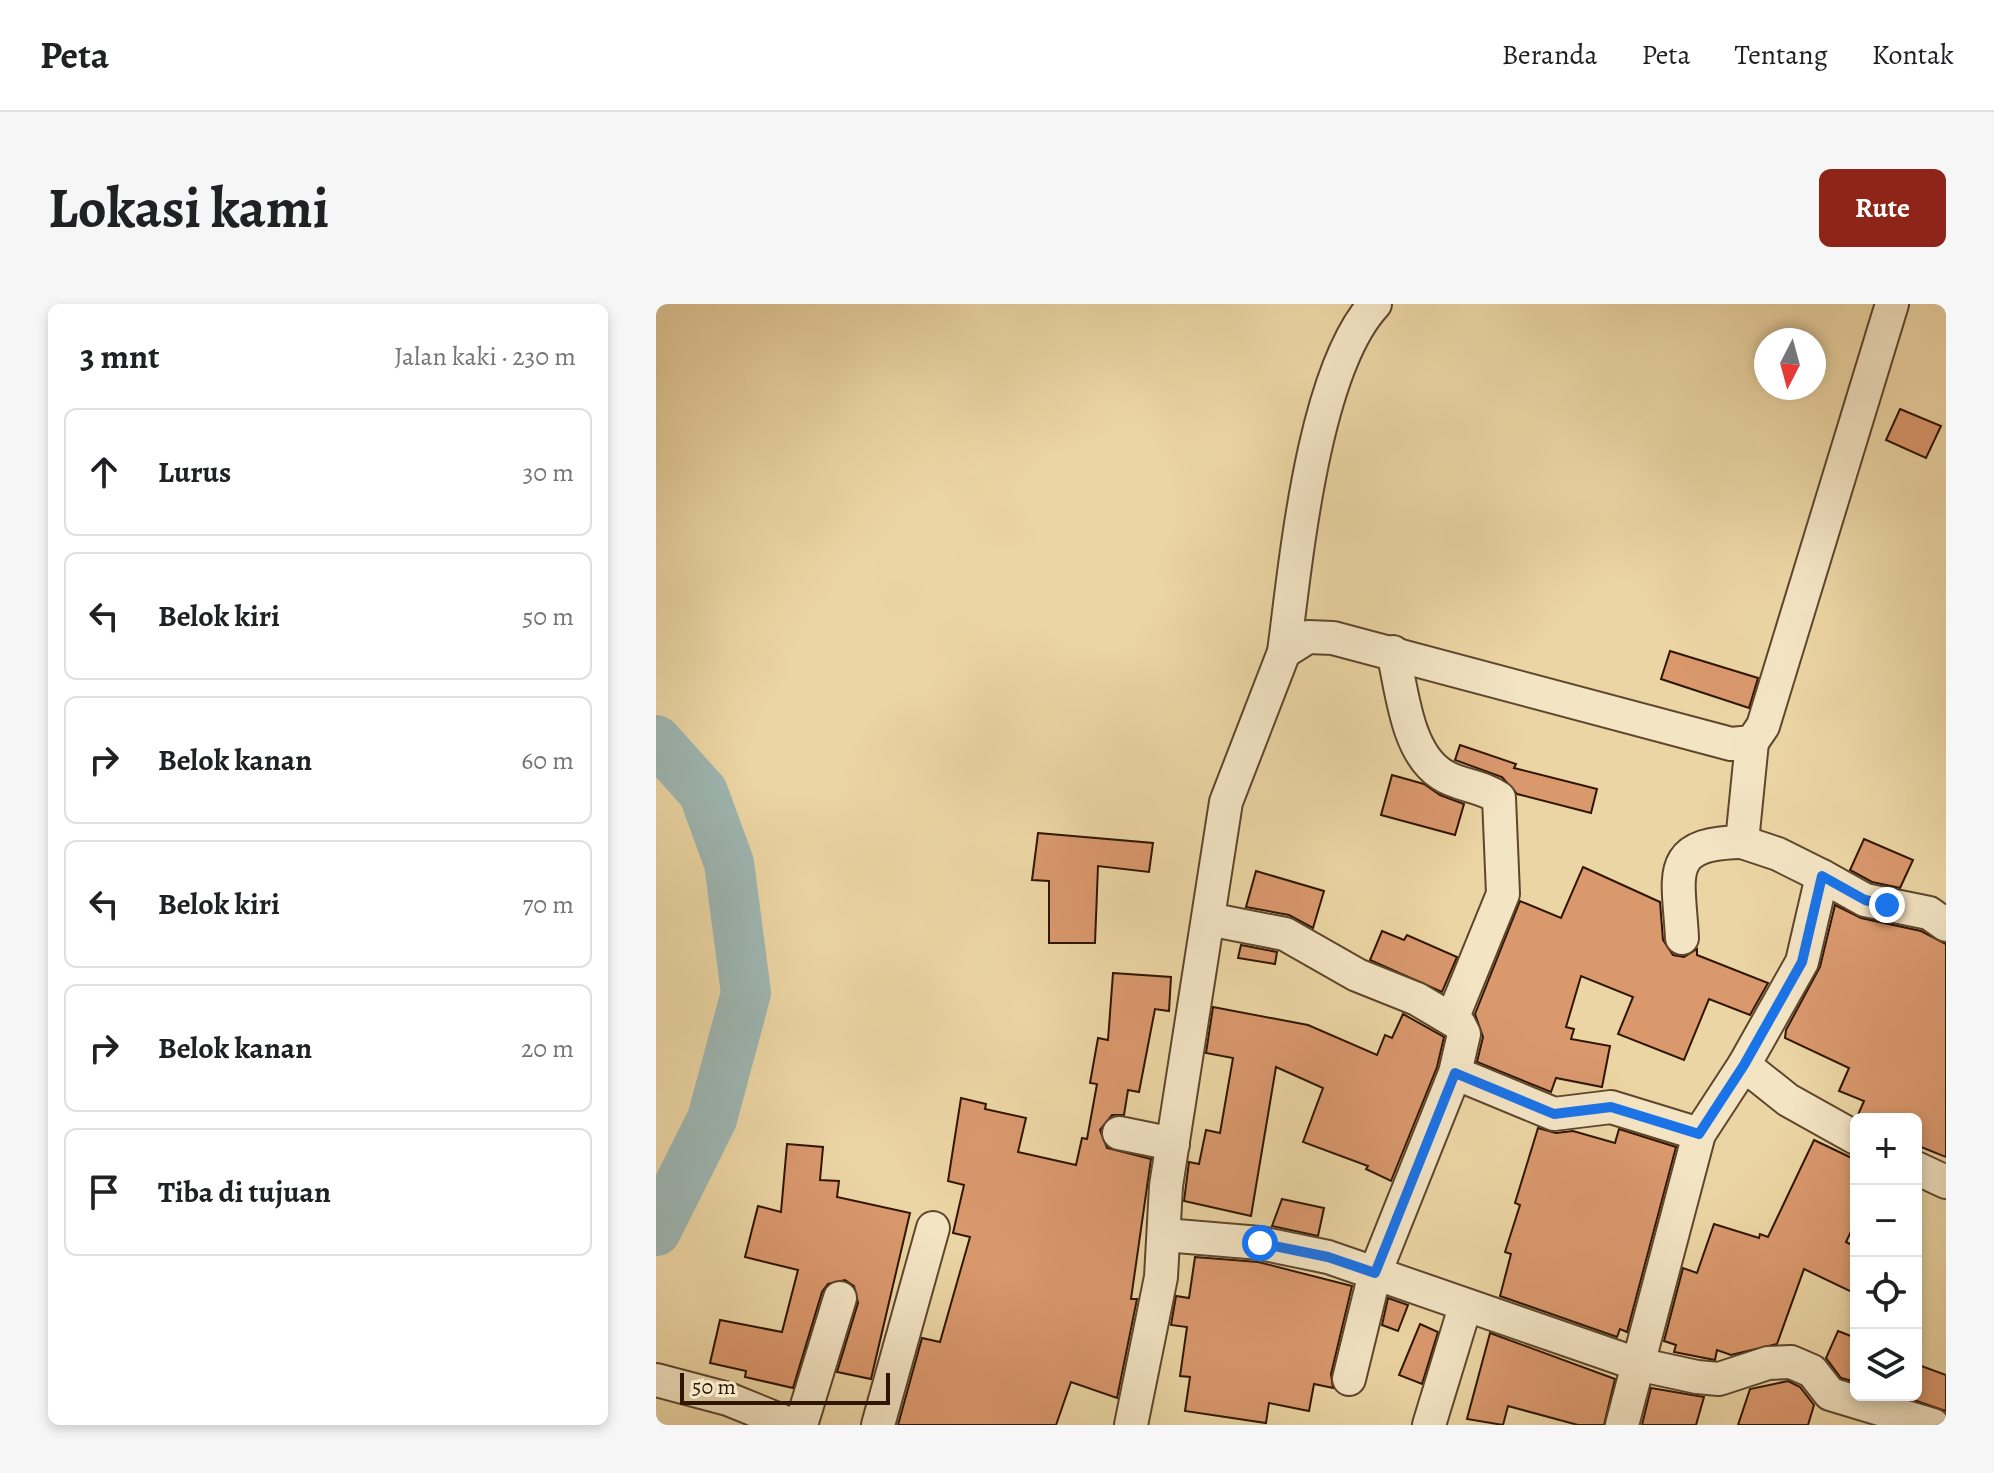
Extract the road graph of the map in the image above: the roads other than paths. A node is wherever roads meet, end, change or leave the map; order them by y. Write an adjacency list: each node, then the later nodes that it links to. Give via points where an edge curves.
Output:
1 (1375, 304): 3 (street, via 1347,348 1322,428 1304,498)
2 (1892, 304): 5 (street, via 1763,726)
3 (1284, 652): 4 (street, via 1308,637); 8 (street, via 1226,802)
4 (1393, 652): 5 (street, via 1731,744); 11 (street, via 1424,756 1442,776 1499,798 1503,894)
5 (1752, 742): 6 (street)
6 (1742, 842): 7 (street); 10 (street, via 1706,843 1685,856 1679,871)
7 (1822, 876): 9 (street, via 1865,900 1929,913); 12 (street, via 1802,962)
8 (1208, 919): 11 (street, via 1285,934); 17 (street)
9 (1946, 925)
10 (1682, 938)
11 (1452, 1019): 13 (street, via 1464,1034)
12 (1744, 1065): 15 (street); 16 (street, via 1788,1100)
13 (1455, 1073): 15 (street, via 1554,1114 1611,1107); 22 (street)
14 (1119, 1133): 17 (street)
15 (1699, 1134): 25 (street)
16 (1850, 1135)
17 (1173, 1144): 21 (street)
18 (1922, 1171): 19 (street)
19 (1946, 1182)
20 (933, 1228): 29 (street)
21 (1165, 1235): 22 (street, via 1260,1243); 30 (street)
22 (1375, 1273): 24 (street); 26 (street)
23 (840, 1298): 28 (street)
24 (1465, 1307): 25 (street); 31 (street)
25 (1637, 1364): 32 (street); 33 (street, via 1711,1379 1791,1362 1812,1371 1830,1394)
26 (1349, 1379)
27 (656, 1380): 28 (street, via 728,1399)
28 (788, 1424)
29 (878, 1425)
30 (1131, 1425)
31 (1429, 1425)
32 (1622, 1425)
33 (1933, 1425)

